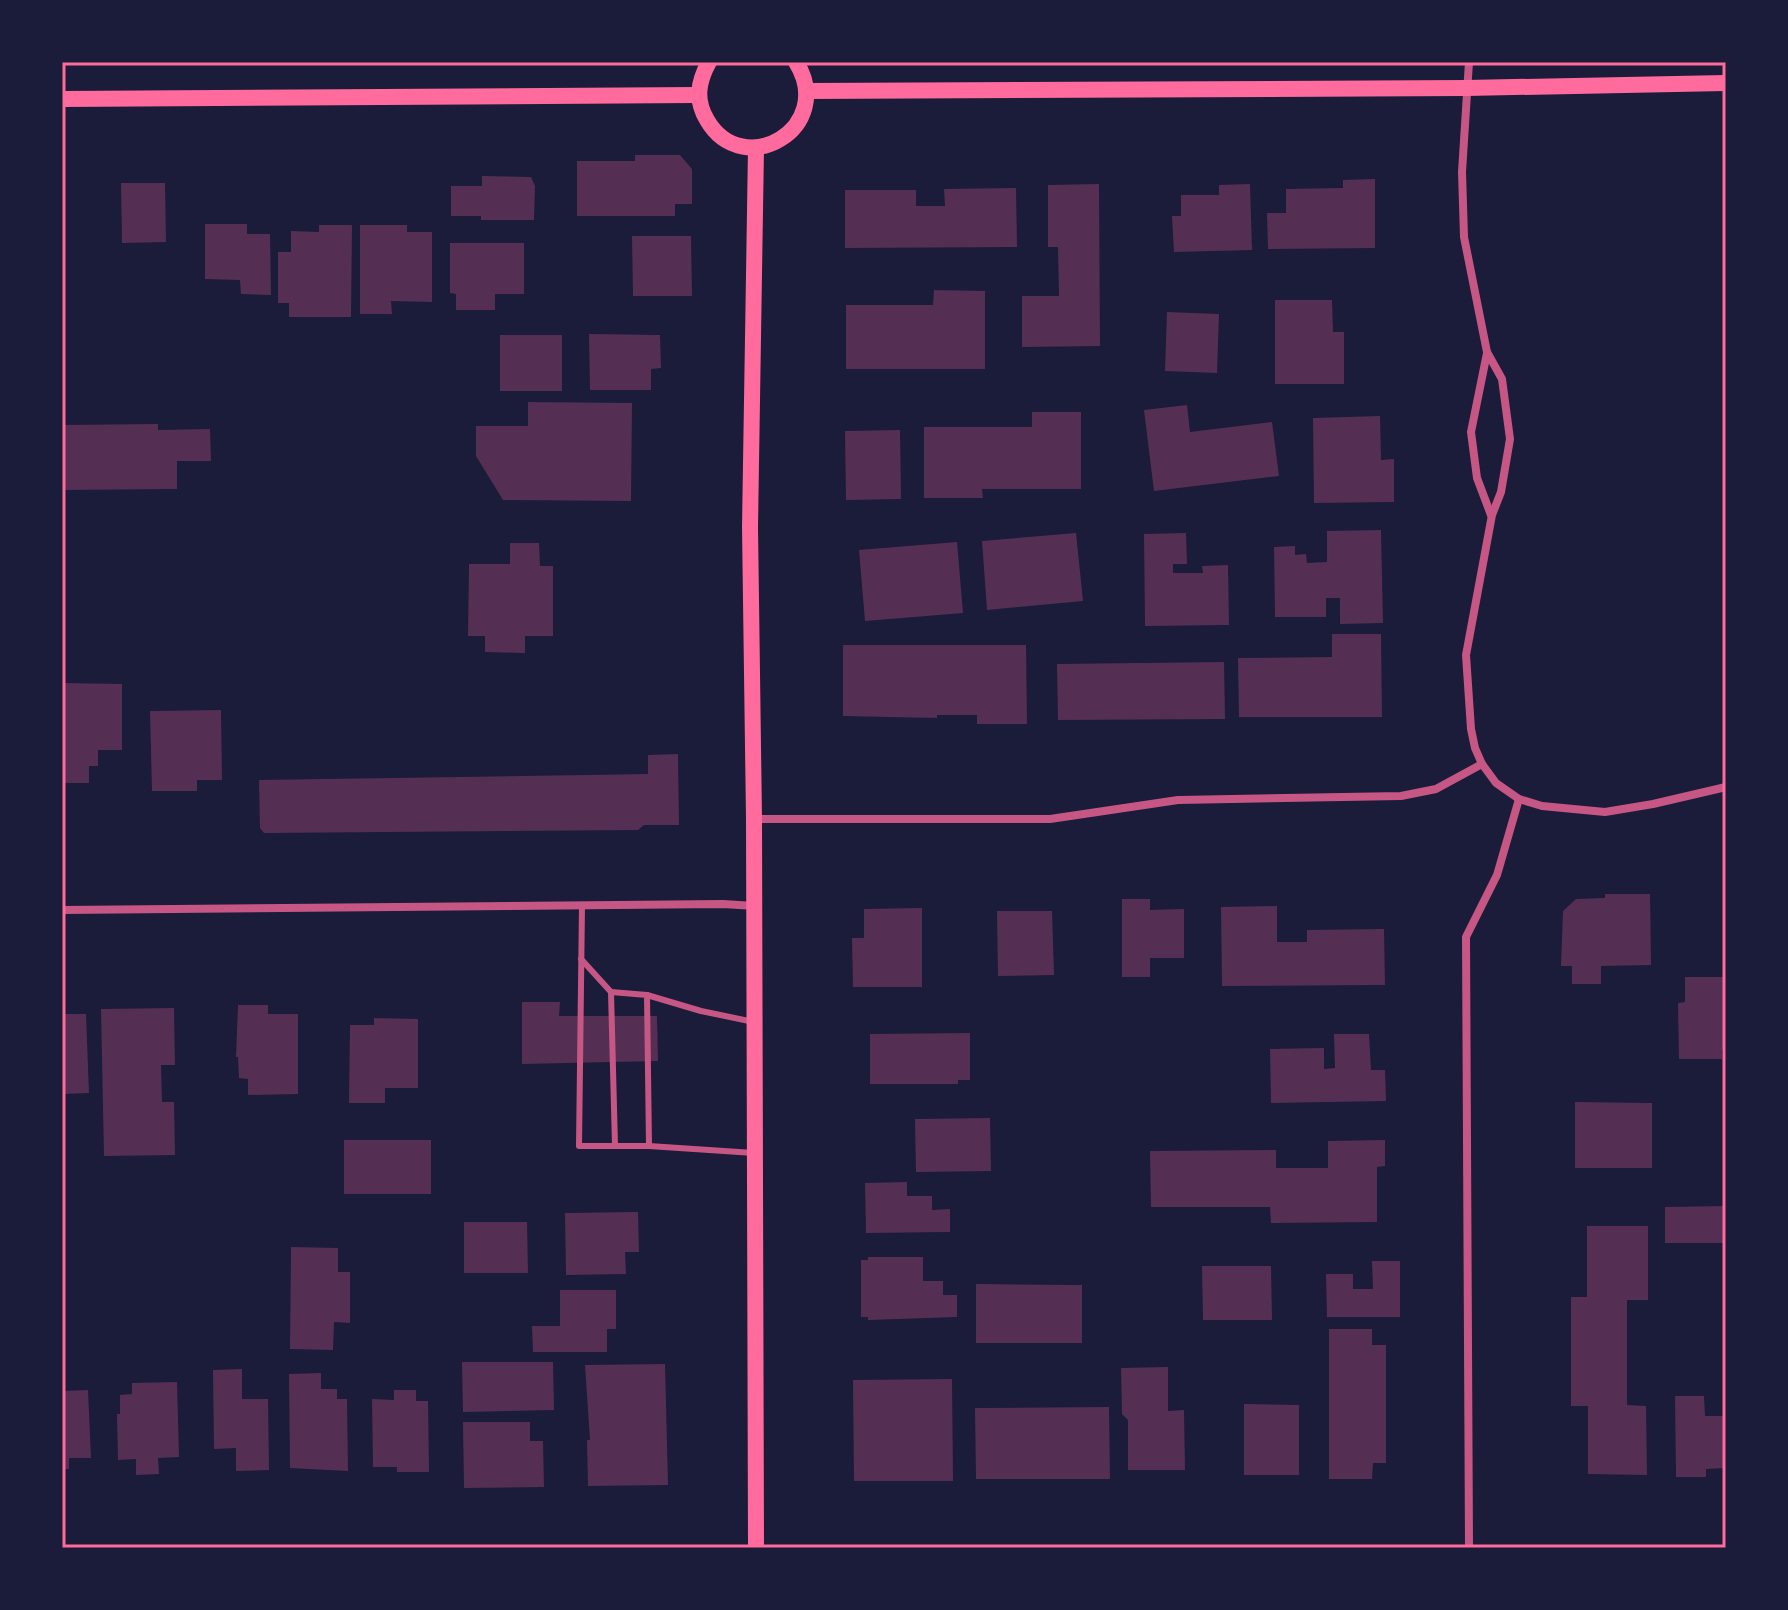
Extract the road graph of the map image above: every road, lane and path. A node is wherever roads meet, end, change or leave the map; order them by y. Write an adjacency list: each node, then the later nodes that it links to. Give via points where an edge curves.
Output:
1 (709, 62): 7 (main road)
2 (796, 62): 6 (main road)
3 (1469, 62): 5 (street)
4 (1726, 83): 5 (main road)
5 (1466, 88): 6 (main road); 10 (street, via 1464,237)
6 (807, 91): 9 (main road, via 796,127)
7 (697, 95): 8 (main road); 9 (main road, via 718,134 739,146)
8 (62, 99)
9 (756, 148): 15 (main road, via 750,527)
10 (1487, 352): 11 (street, via 1471,432 1477,478); 11 (street, via 1502,379 1510,439)
11 (1492, 515): 12 (street, via 1466,655 1471,729)
12 (1482, 764): 14 (street, via 1496,783); 15 (street, via 1436,789 1401,796 1178,800 1050,819)
13 (1726, 787): 14 (street, via 1605,812)
14 (1519, 799): 27 (street, via 1497,875 1466,937)
15 (754, 819): 17 (main road)
16 (582, 905): 17 (street); 18 (street); 19 (lane)
17 (755, 906): 22 (main road)
18 (62, 910)
19 (581, 959): 20 (lane); 23 (lane, via 579,1146)
20 (611, 992): 21 (lane); 23 (lane)
21 (647, 995): 22 (lane); 24 (lane)
22 (754, 1022): 25 (main road)
23 (615, 1146): 24 (lane)
24 (649, 1146): 25 (lane)
25 (754, 1153): 26 (main road)
26 (756, 1548)
27 (1469, 1548)

